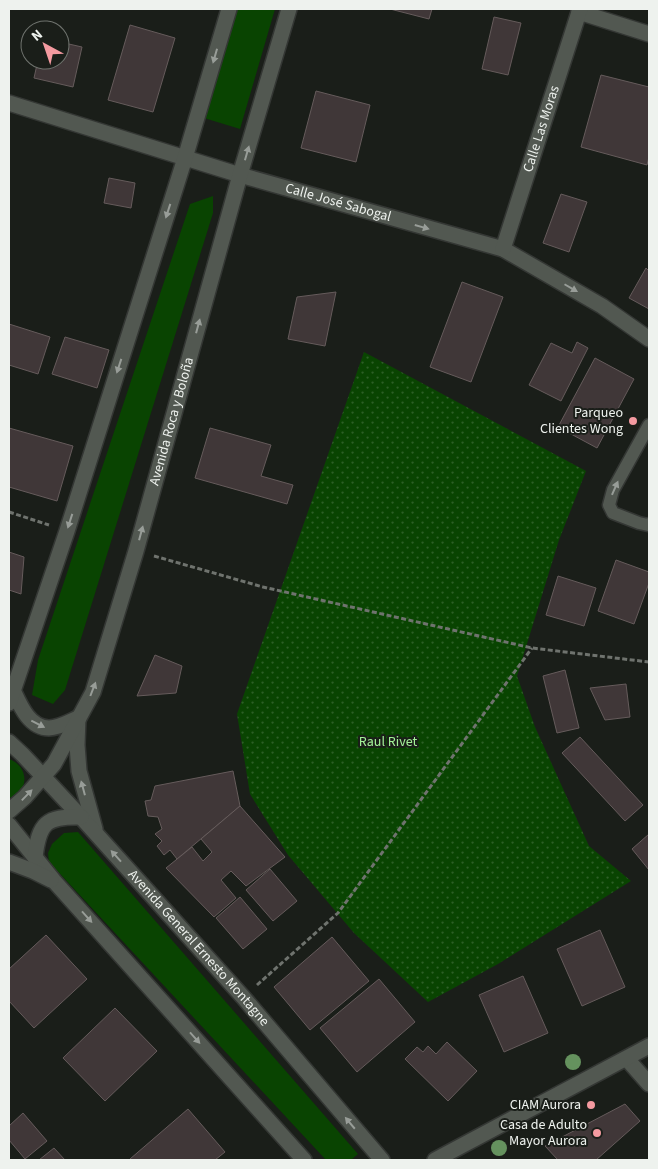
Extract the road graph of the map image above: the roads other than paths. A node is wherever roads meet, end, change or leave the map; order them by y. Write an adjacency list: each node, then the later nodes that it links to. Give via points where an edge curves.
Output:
1 (229, 9): 6 (main road, one-way to 6)
2 (289, 9): 7 (main road, Avenida Roca y Boloña, one-way to 2)
3 (579, 11): 4 (main road); 8 (main road, Calle Las Moras)
4 (649, 34)
5 (9, 103): 6 (main road, Calle José Sabogal)
6 (185, 158): 7 (main road, Calle José Sabogal); 12 (main road, one-way to 12)
7 (240, 175): 8 (main road, Calle José Sabogal, one-way to 8); 13 (main road, Avenida Roca y Boloña, one-way to 7, via 93,692 136,551)
8 (503, 249): 9 (main road, Calle José Sabogal, one-way to 9, via 602,306)
9 (649, 339)
10 (649, 424): 11 (lane, one-way to 10, via 612,513 609,505 613,490)
11 (649, 524)
12 (11, 697): 13 (main road, one-way to 13, via 33,722 48,728 62,726)
13 (78, 718): 15 (main road, Avenida Roca y Boloña, via 54,764); 19 (main road, one-way to 13, via 78,771)
14 (9, 742): 15 (main road, Avenida General Ernesto Montagne)
15 (43, 776): 16 (main road, Avenida Roca y Boloña, one-way to 15); 17 (main road, Avenida General Ernesto Montagne)
16 (9, 812)
17 (81, 817): 19 (main road, Avenida General Ernesto Montagne); 20 (main road, via 53,819 43,827)
18 (9, 825): 20 (main road)
19 (97, 835): 27 (main road, Avenida General Ernesto Montagne, one-way to 19, via 243,997)
20 (35, 857): 22 (main road)
21 (9, 862): 22 (main road)
22 (54, 881): 26 (main road, one-way to 26)
23 (649, 1046): 24 (main road)
24 (627, 1059): 25 (main road); 28 (main road)
25 (649, 1084)
26 (304, 1160)
27 (382, 1160)
28 (435, 1160)

